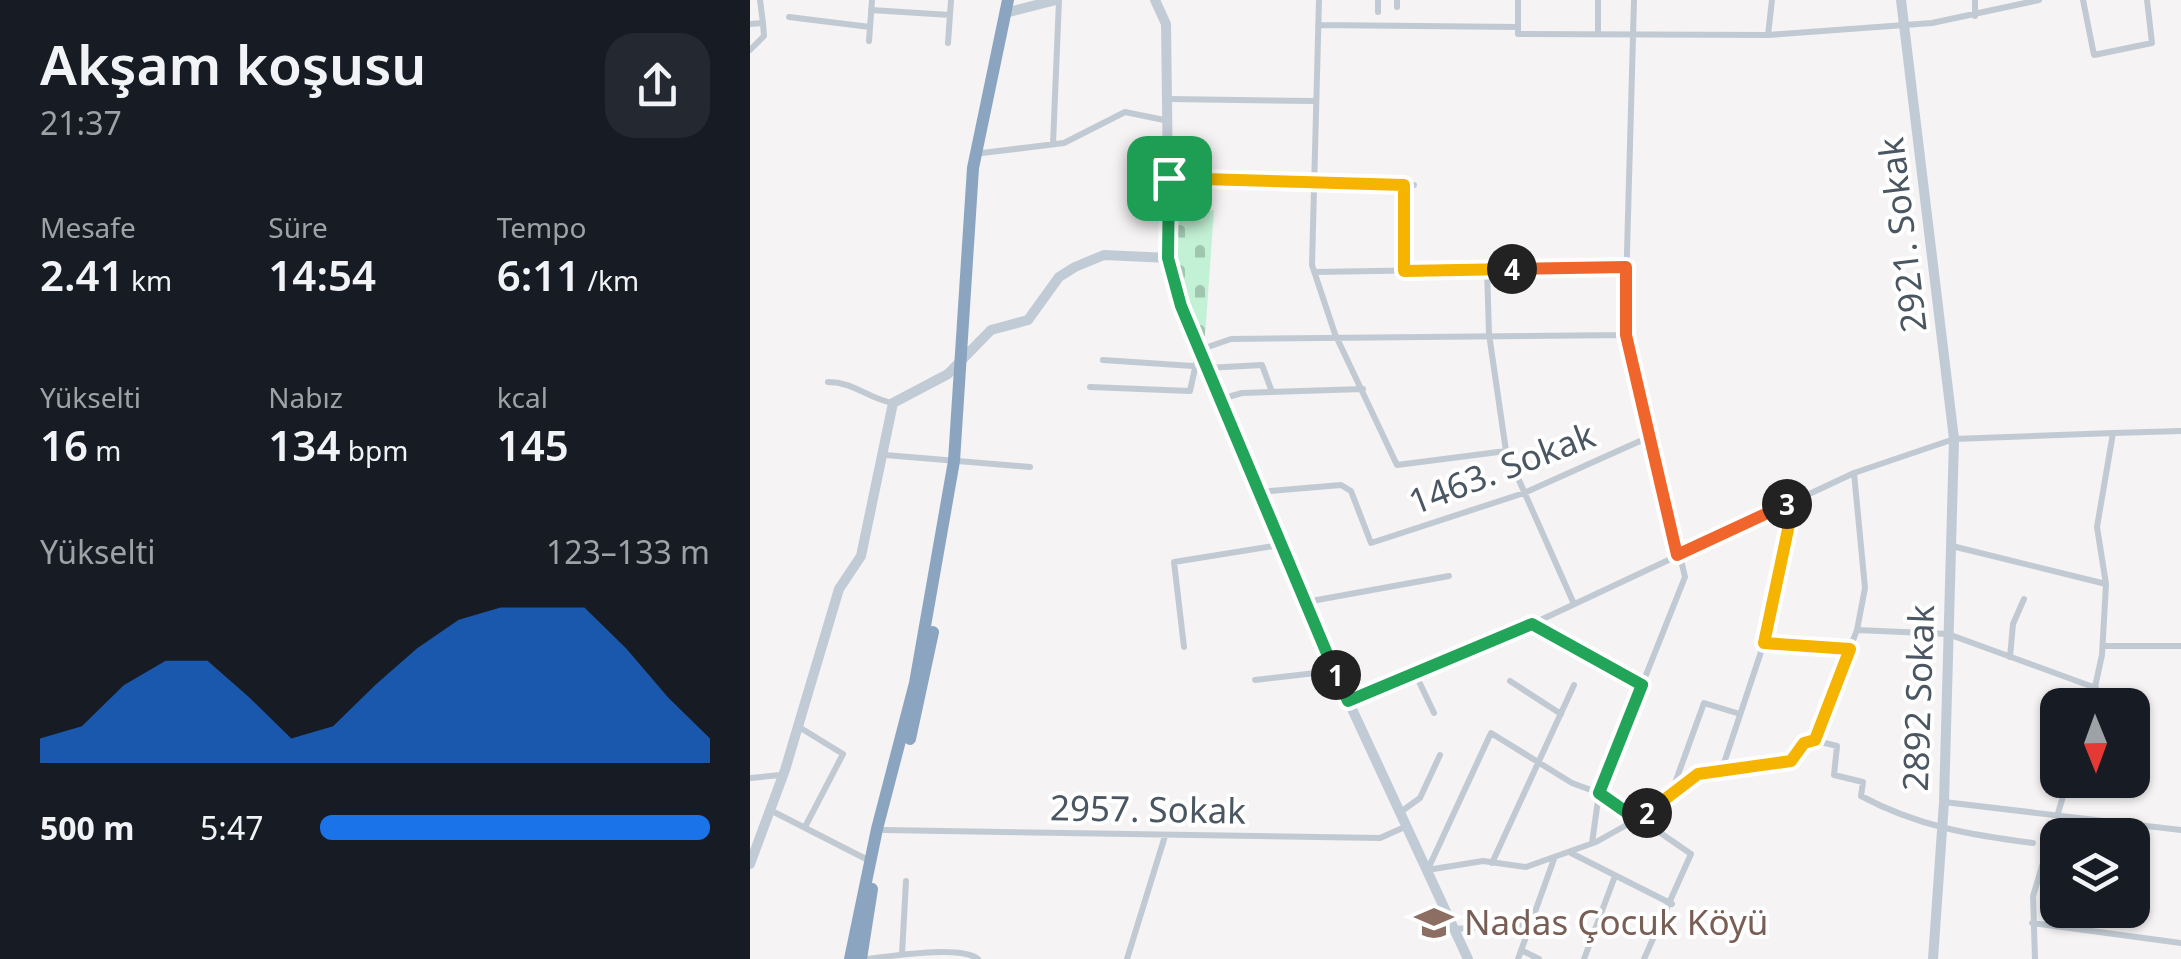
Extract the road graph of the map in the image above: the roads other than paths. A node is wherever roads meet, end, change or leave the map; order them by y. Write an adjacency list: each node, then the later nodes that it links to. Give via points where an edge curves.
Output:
1 (760, 0): 23 (street)
2 (872, 0): 18 (street)
3 (950, 0): 20 (street)
4 (1057, 0): 17 (street); 38 (street)
5 (1154, 0): 35 (street, via 1166,24)
6 (1319, 0): 25 (street)
7 (1378, 0): 19 (street)
8 (1518, 0): 28 (street)
9 (1598, 0): 29 (street)
10 (1634, 0): 30 (street)
11 (1772, 0): 31 (street)
12 (1901, 0): 26 (street, 2921. Sokak)
13 (1974, 0): 21 (street)
14 (2038, 0): 21 (street)
15 (2082, 0): 16 (street, via 2094,55 2152,43)
16 (2147, 0)
17 (1010, 4): 39 (highway); 54 (highway, via 974,168)
18 (872, 10): 20 (street); 27 (street)
19 (1378, 12)
20 (950, 15): 33 (street)
21 (1974, 16): 26 (street)
22 (789, 17): 27 (street)
23 (762, 22): 24 (street); 34 (street, via 764,36)
24 (750, 24)
25 (1318, 26): 28 (street); 36 (street)
26 (1906, 26): 31 (street); 66 (street, 2921. Sokak)
27 (870, 27): 32 (street)
28 (1518, 30): 29 (street)
29 (1598, 34): 30 (street)
30 (1630, 34): 31 (street); 45 (street)
31 (1768, 35)
32 (868, 41)
33 (948, 43)
34 (750, 50)
35 (1169, 99): 36 (street); 37 (street)
36 (1315, 102): 41 (street)
37 (1170, 121): 38 (street, via 1125,112); 40 (street)
38 (1052, 144): 39 (street)
39 (982, 153): 54 (highway)
40 (1169, 178): 41 (street); 44 (street)
41 (1312, 184): 42 (street); 48 (street)
42 (1404, 185): 43 (street); 47 (street)
43 (1414, 185)
44 (1168, 258): 52 (street); 54 (street, via 1104,254 1075,267 1059,277 1028,320 978,338)
45 (1626, 267): 46 (street); 51 (street)
46 (1487, 269): 47 (street); 50 (street)
47 (1404, 271): 48 (street)
48 (1314, 272): 49 (street)
49 (1335, 334): 50 (street); 52 (street, via 1231,338); 59 (street)
50 (1489, 334): 51 (street); 67 (street)
51 (1626, 335): 65 (street)
52 (1199, 350): 55 (street); 56 (street)
53 (1103, 360): 55 (street)
54 (963, 361): 62 (street); 69 (highway)
55 (1193, 366): 58 (street, via 1190,391)
56 (1206, 368): 60 (street, via 1262,364); 61 (street)
57 (828, 382): 62 (street)
58 (1090, 386)
59 (1363, 389): 60 (street); 67 (street, via 1396,464)
60 (1272, 392): 61 (street)
61 (1220, 400): 72 (street)
62 (892, 403): 68 (street)
63 (2181, 431): 64 (street)
64 (2113, 433): 66 (street); 79 (street, via 2097,527)
65 (1649, 437): 73 (street, 1463. Sokak); 77 (street)
66 (1954, 439): 71 (street); 76 (street, 2892 Sokak)
67 (1506, 451): 73 (street)
68 (885, 455): 69 (street); 103 (street, via 861,556 839,589)
69 (957, 461): 70 (street); 120 (highway, via 924,686); 128 (highway, via 916,684)
70 (1030, 467)
71 (1854, 474): 74 (street); 84 (street, via 1866,588)
72 (1257, 492): 73 (street, 1463. Sokak, via 1352,490 1371,543); 75 (street)
73 (1524, 493): 82 (street)
74 (1794, 501): 77 (street); 86 (street)
75 (1280, 545): 81 (street); 87 (street, via 1174,562)
76 (1952, 546): 79 (street); 85 (street, 2892 Sokak)
77 (1677, 555): 82 (street); 97 (street, via 1685,577)
78 (1449, 576): 81 (street)
79 (2106, 584): 88 (street)
80 (2024, 600): 91 (street)
81 (1305, 602): 93 (street)
82 (1574, 604): 83 (street)
83 (1532, 624): 92 (street); 97 (street)
84 (1857, 630): 85 (street); 90 (street)
85 (1948, 634): 91 (street); 113 (street, 2892 Sokak)
86 (1764, 643): 90 (street); 102 (street)
87 (1184, 646)
88 (2102, 646): 89 (street); 98 (street)
89 (2181, 646)
90 (1850, 649): 104 (street)
91 (2009, 658): 98 (street)
92 (1414, 670): 99 (street); 100 (street)
93 (1334, 671): 94 (street); 99 (street)
94 (1256, 680)
95 (1510, 681): 101 (street)
96 (1574, 685): 101 (street)
97 (1642, 685): 110 (street)
98 (2096, 688)
99 (1348, 701): 115 (street)
100 (1434, 713)
101 (1562, 714): 106 (street)
102 (1740, 714): 107 (street); 111 (street, via 1704,702)
103 (796, 726): 108 (street); 119 (street, via 843,754)
104 (1815, 740): 107 (street, via 1791,761); 122 (street, via 1838,746 1834,775 1863,782 1861,796)
105 (1440, 755): 115 (street, via 1420,798)
106 (1539, 761): 110 (street); 129 (street); 131 (street, via 1492,734)
107 (1722, 768): 111 (street, via 1698,774)
108 (782, 776): 109 (street); 114 (street)
109 (750, 778)
110 (1599, 793): 117 (street); 124 (street)
111 (1671, 795): 117 (street)
112 (2062, 798): 116 (street)
113 (1944, 802): 116 (street); 122 (street, 2892 Sokak)
114 (770, 810): 119 (street); 130 (street)
115 (1402, 811): 118 (street)
116 (2056, 815): 121 (street); 135 (street)
117 (1636, 819): 124 (street); 134 (street, via 1692,854)
118 (1408, 825): 123 (street, 2957. Sokak, via 1380,838); 131 (street)
119 (805, 828): 128 (street)
120 (884, 830): 123 (street, 2957. Sokak); 128 (highway)
121 (2181, 830)
122 (1941, 831): 125 (street); 149 (street, 2892 Sokak)
123 (1165, 836): 144 (street)
124 (1592, 843): 126 (street)
125 (2033, 843)
126 (1569, 852): 127 (street); 132 (street)
127 (1554, 859): 129 (street, via 1526,867); 136 (street)
128 (873, 862): 141 (highway); 142 (highway)
129 (1492, 863): 131 (street)
130 (750, 864)
131 (1427, 870): 137 (street)
132 (1615, 876): 134 (street); 147 (street)
133 (906, 882): 139 (street)
134 (1672, 904): 148 (street)
135 (2032, 923): 138 (street); 150 (street)
136 (1531, 924): 137 (street); 140 (street)
137 (1454, 929): 145 (street)
138 (2181, 942)
139 (902, 954): 142 (street); 143 (street)
140 (1519, 955): 146 (street)
141 (850, 959)
142 (864, 959)
143 (978, 959)
144 (1127, 959)
145 (1468, 959)
146 (1539, 959)
147 (1584, 959)
148 (1644, 959)
149 (1933, 959)
150 (2036, 959)

